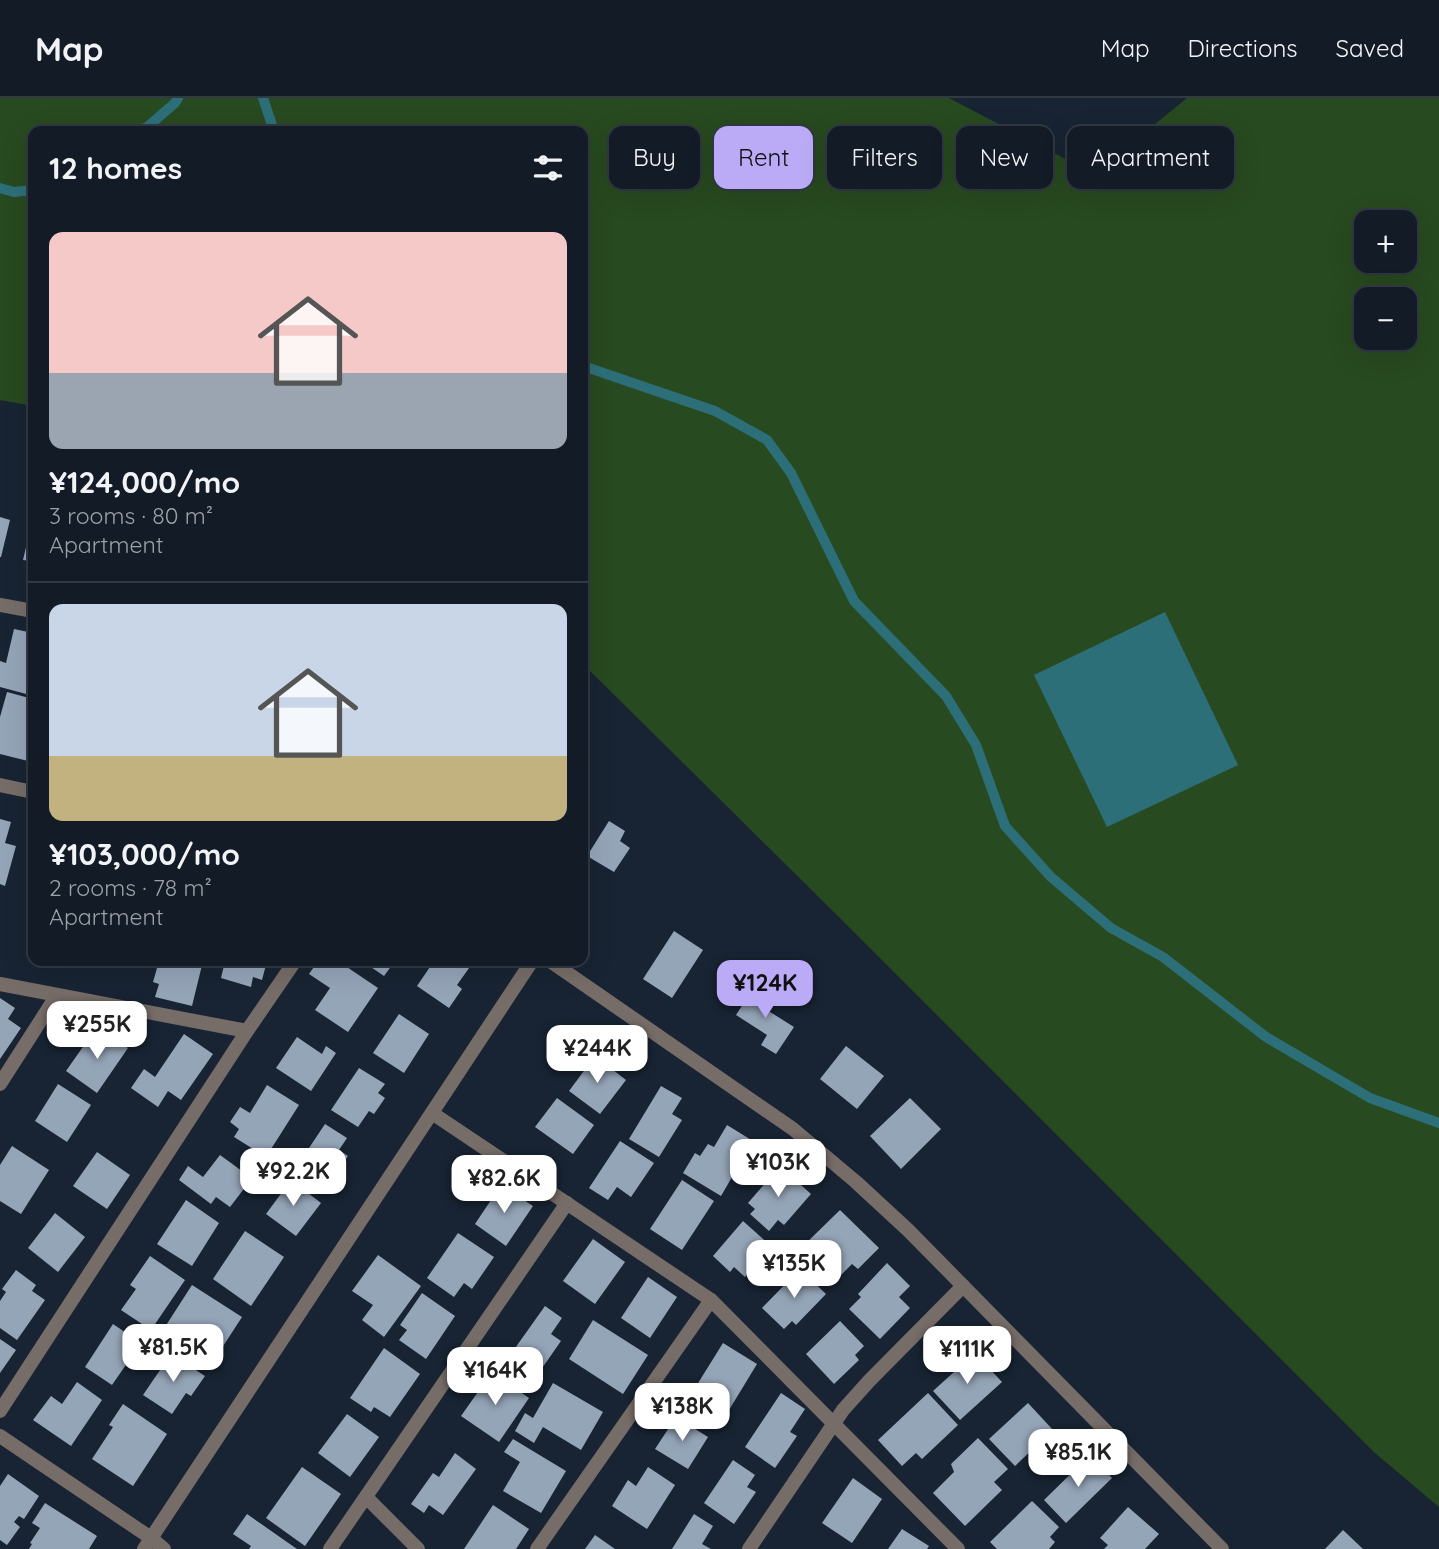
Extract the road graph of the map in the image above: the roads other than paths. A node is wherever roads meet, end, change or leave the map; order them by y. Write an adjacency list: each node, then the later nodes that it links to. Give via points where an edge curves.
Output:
1 (0, 605): 2 (street)
2 (28, 610)
3 (0, 785): 4 (street)
4 (28, 791)
5 (292, 966): 10 (street)
6 (529, 966): 12 (street)
7 (557, 966): 14 (street, via 793,1129 908,1230)
8 (0, 984): 9 (street)
9 (57, 995): 10 (street); 11 (street)
10 (247, 1031): 16 (street)
11 (0, 1084)
12 (432, 1113): 13 (street); 20 (street)
13 (567, 1203): 15 (street); 19 (street)
14 (963, 1286): 17 (street, via 869,1381); 27 (street)
15 (711, 1300): 17 (street); 24 (street)
16 (0, 1411)
17 (834, 1424): 25 (street); 26 (street)
18 (0, 1436): 20 (street)
19 (366, 1497): 22 (street); 23 (street)
20 (147, 1544): 21 (street)
21 (164, 1549)
22 (330, 1549)
23 (418, 1549)
24 (537, 1549)
25 (749, 1549)
26 (958, 1549)
27 (1223, 1549)

